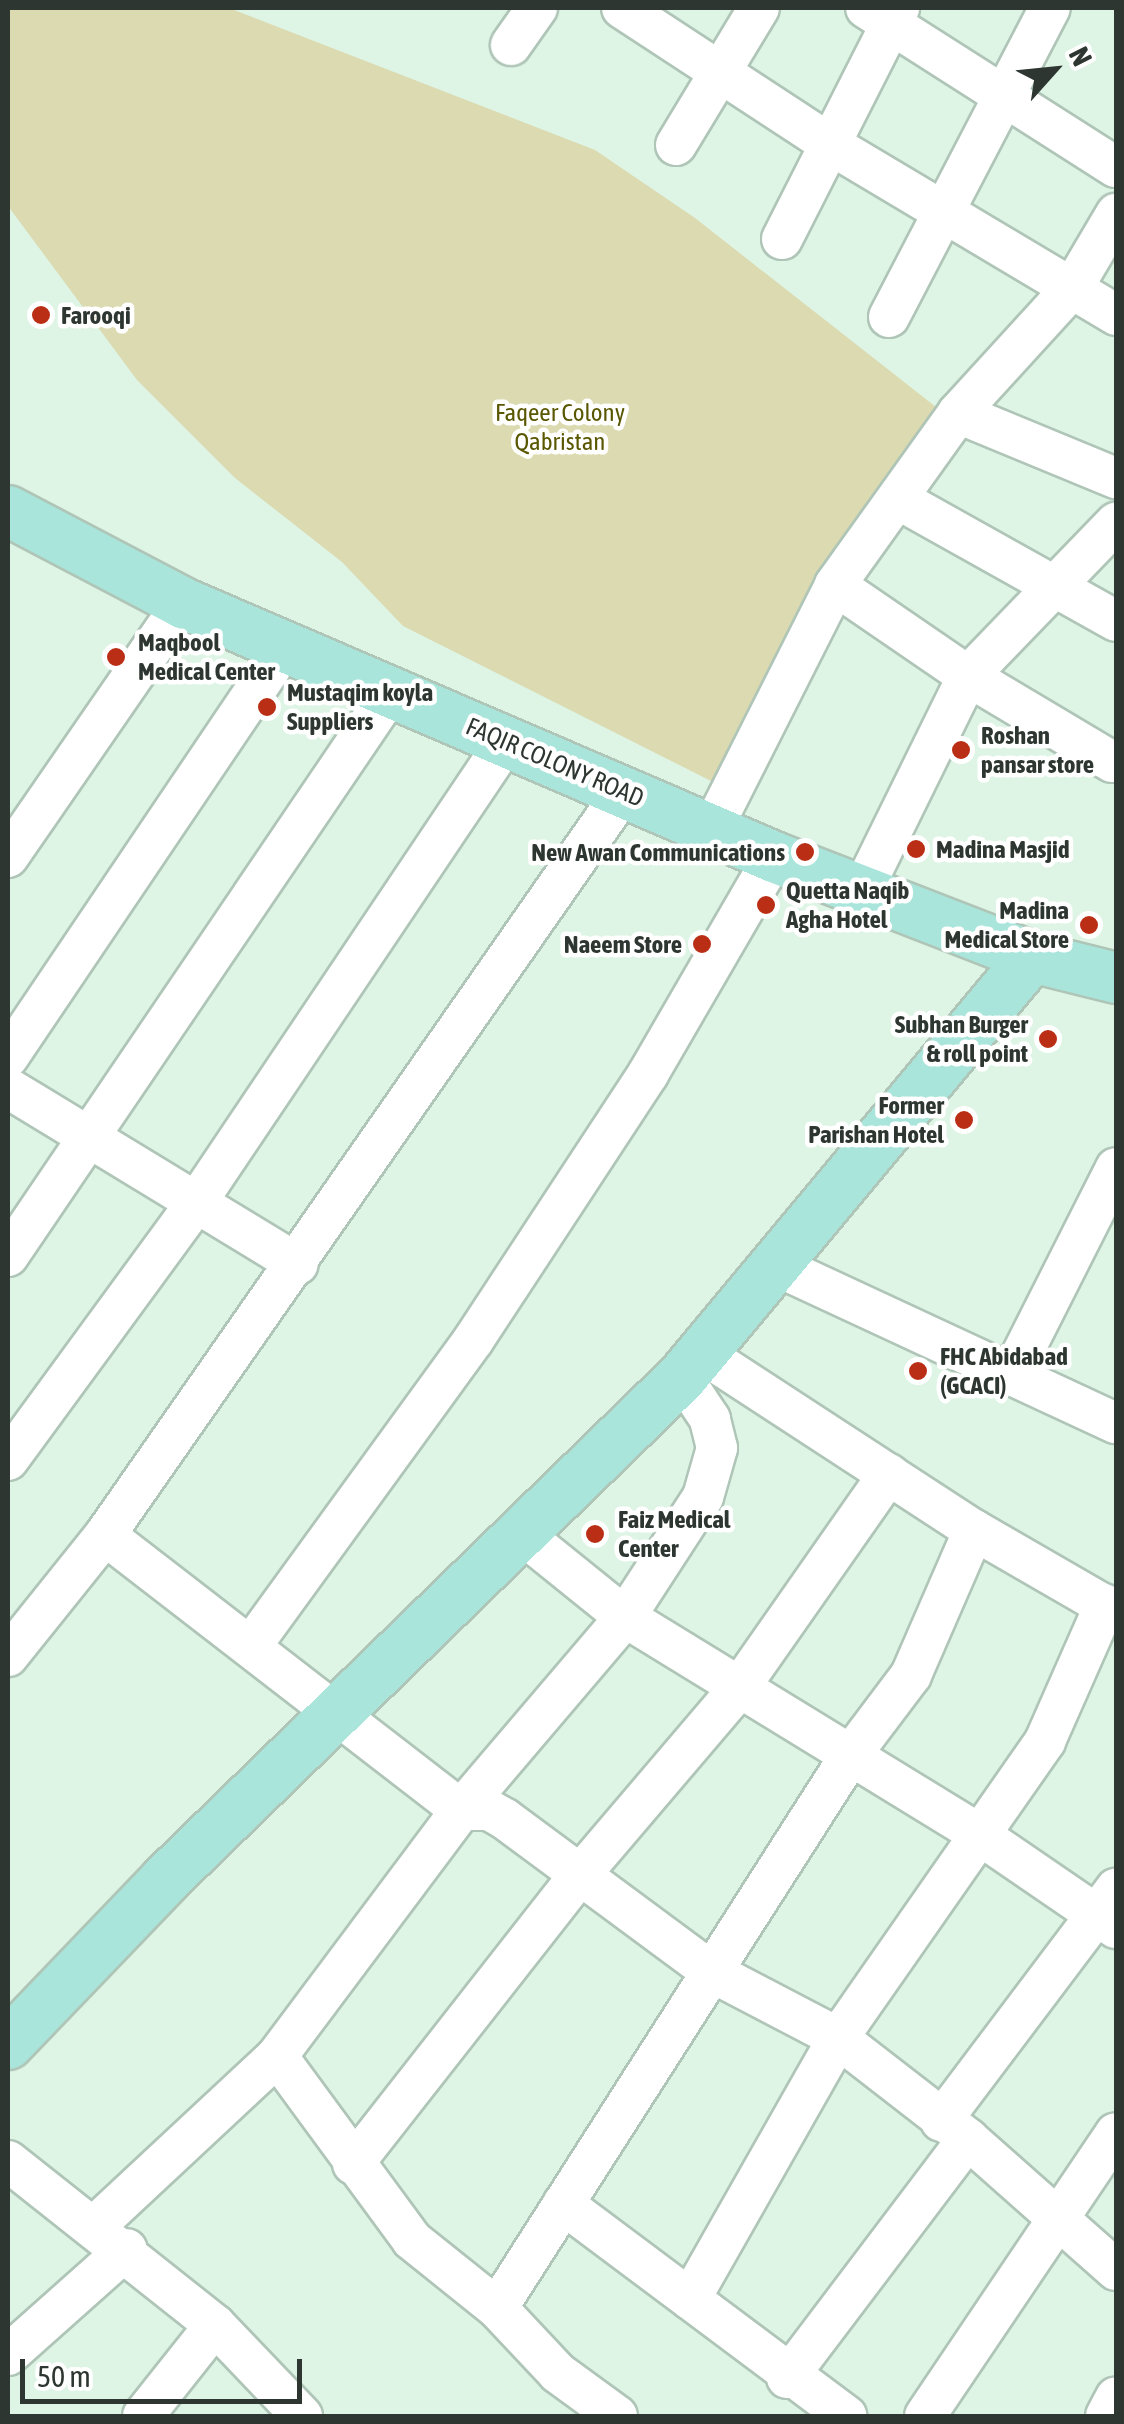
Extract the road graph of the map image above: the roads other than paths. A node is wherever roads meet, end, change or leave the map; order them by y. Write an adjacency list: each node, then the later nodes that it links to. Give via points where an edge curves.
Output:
1 (538, 8): 6 (street)
2 (622, 8): 7 (street)
3 (759, 8): 7 (street)
4 (1050, 8): 8 (street)
5 (885, 13): 8 (street); 10 (street)
6 (511, 45)
7 (722, 71): 9 (street); 10 (street)
8 (1004, 96): 11 (street); 12 (street)
9 (676, 145)
10 (834, 146): 12 (street); 14 (street)
11 (1116, 167)
12 (942, 210): 15 (street); 17 (street)
13 (1116, 214): 15 (street)
14 (782, 239)
15 (1074, 287): 16 (street); 18 (street)
16 (1116, 314)
17 (888, 317)
18 (958, 413): 19 (street); 20 (street)
19 (1116, 478)
20 (898, 499): 23 (street); 24 (street)
21 (8, 511): 25 (main road, FAQIR COLONY ROAD)
22 (1116, 522): 23 (street)
23 (1055, 581): 26 (street); 28 (street)
24 (836, 585): 28 (street); 33 (street)
25 (183, 603): 27 (main road, FAQIR COLONY ROAD); 34 (street)
26 (1116, 621)
27 (285, 647): 29 (main road, FAQIR COLONY ROAD); 39 (street)
28 (968, 676): 31 (street); 36 (street)
29 (390, 693): 30 (main road, FAQIR COLONY ROAD); 41 (street)
30 (505, 743): 32 (main road, FAQIR COLONY ROAD); 43 (street)
31 (1112, 762)
32 (624, 791): 33 (main road, FAQIR COLONY ROAD); 45 (street)
33 (712, 829): 35 (main road, FAQIR COLONY ROAD)
34 (14, 834)
35 (774, 856): 36 (main road, FAQIR COLONY ROAD); 57 (street, via 648,1074 484,1323)
36 (862, 891): 37 (main road, FAQIR COLONY ROAD)
37 (1032, 957): 38 (main road, FAQIR COLONY ROAD); 46 (main road)
38 (1116, 978)
39 (8, 1057)
40 (8, 1088): 41 (street)
41 (93, 1137): 43 (street); 44 (street)
42 (1116, 1168): 48 (street)
43 (198, 1200): 45 (street); 50 (street)
44 (8, 1256)
45 (298, 1264): 53 (street)
46 (775, 1265): 47 (main road); 48 (street)
47 (692, 1365): 51 (street); 54 (main road); 56 (street, via 717,1448 703,1497)
48 (1014, 1370): 49 (street)
49 (1116, 1423)
50 (8, 1460)
51 (888, 1474): 52 (street); 59 (street)
52 (974, 1530): 55 (street); 61 (street, via 911,1675)
53 (105, 1534): 57 (street); 58 (street)
54 (522, 1534): 56 (street); 60 (main road)
55 (1111, 1608): 63 (street, via 1045,1742)
56 (625, 1617): 59 (street); 62 (street)
57 (251, 1646): 60 (street)
58 (8, 1656)
59 (739, 1688): 61 (street); 64 (street)
60 (342, 1715): 62 (street); 68 (main road, via 165,1880)
61 (850, 1756): 63 (street); 66 (street)
62 (461, 1810): 64 (street, via 489,1810); 69 (street)
63 (977, 1833): 65 (street); 67 (street)
64 (580, 1876): 66 (street); 73 (street)
65 (1111, 1912): 70 (street)
66 (712, 1972): 67 (street); 74 (street)
67 (838, 2038): 70 (street); 78 (street)
68 (8, 2044)
69 (276, 2056): 73 (street); 76 (street)
70 (954, 2130): 75 (street); 82 (street)
71 (1116, 2134): 75 (street)
72 (8, 2161): 76 (street)
73 (352, 2164): 79 (street, via 412,2240)
74 (563, 2204): 78 (street); 79 (street)
75 (1056, 2221): 77 (street); 88 (street)
76 (111, 2238): 80 (street); 81 (street)
77 (1116, 2270)
78 (690, 2299): 82 (street)
79 (497, 2308): 86 (street, via 558,2373)
80 (215, 2325): 84 (street); 85 (street)
81 (8, 2355)
82 (787, 2378): 87 (street)
83 (1116, 2397): 89 (street)
84 (143, 2416)
85 (302, 2416)
86 (617, 2416)
87 (846, 2416)
88 (924, 2416)
89 (1106, 2416)

